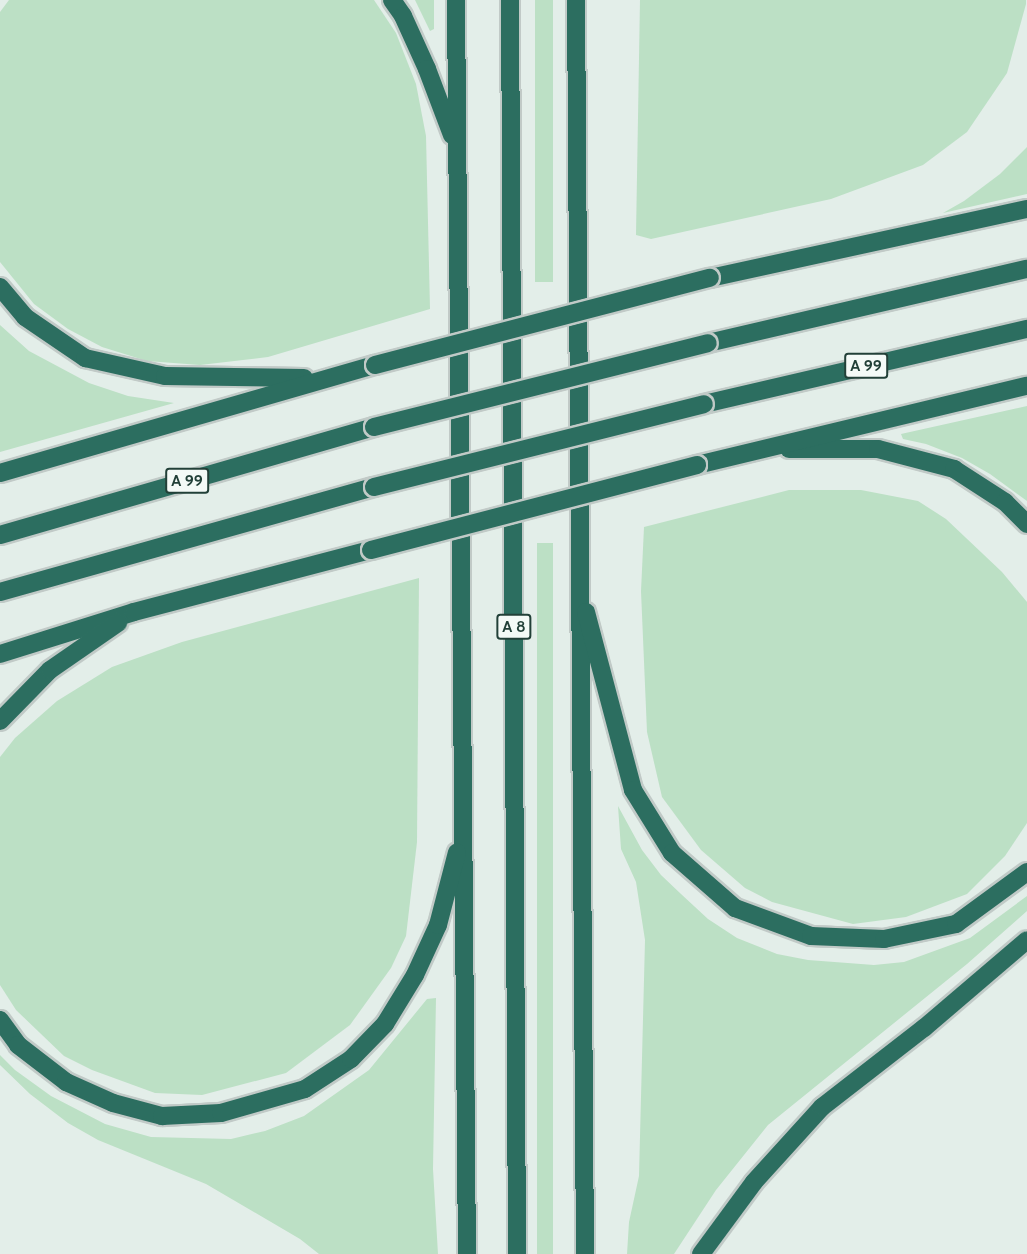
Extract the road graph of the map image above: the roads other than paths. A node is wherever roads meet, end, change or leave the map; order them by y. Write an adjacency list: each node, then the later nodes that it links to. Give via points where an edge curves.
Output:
1 (392, 0): 5 (highway, via 427,69)
2 (456, 0): 5 (highway)
3 (510, 0): 26 (highway, A 8)
4 (576, 0): 16 (highway)
5 (457, 148): 21 (highway)
6 (1027, 210): 10 (highway, bridge, via 710,278)
7 (1027, 269): 15 (highway, A 99, bridge, via 708,343 374,428)
8 (0, 287): 10 (highway, via 25,317 85,358 165,376)
9 (1027, 329): 17 (highway, A 99, bridge, via 704,404 374,487)
10 (323, 379): 13 (highway)
11 (1027, 386): 12 (highway)
12 (757, 449): 14 (highway, via 878,449 954,470 1005,502); 18 (highway, bridge)
13 (0, 473)
14 (1027, 524)
15 (0, 535)
16 (579, 584): 22 (highway, via 633,790 672,853 735,908 811,936 884,939 956,924); 27 (highway)
17 (0, 592)
18 (134, 612): 19 (highway); 20 (highway, via 50,670)
19 (0, 654)
20 (0, 721)
21 (463, 827): 24 (highway, via 438,925 415,975 378,1031 351,1059 305,1089 220,1113 162,1116 113,1103 66,1082 18,1045); 25 (highway)
22 (1027, 872)
23 (1027, 940): 28 (highway, via 924,1028 822,1107 754,1182)
24 (0, 1020)
25 (467, 1254)
26 (517, 1254)
27 (585, 1254)
28 (700, 1254)

